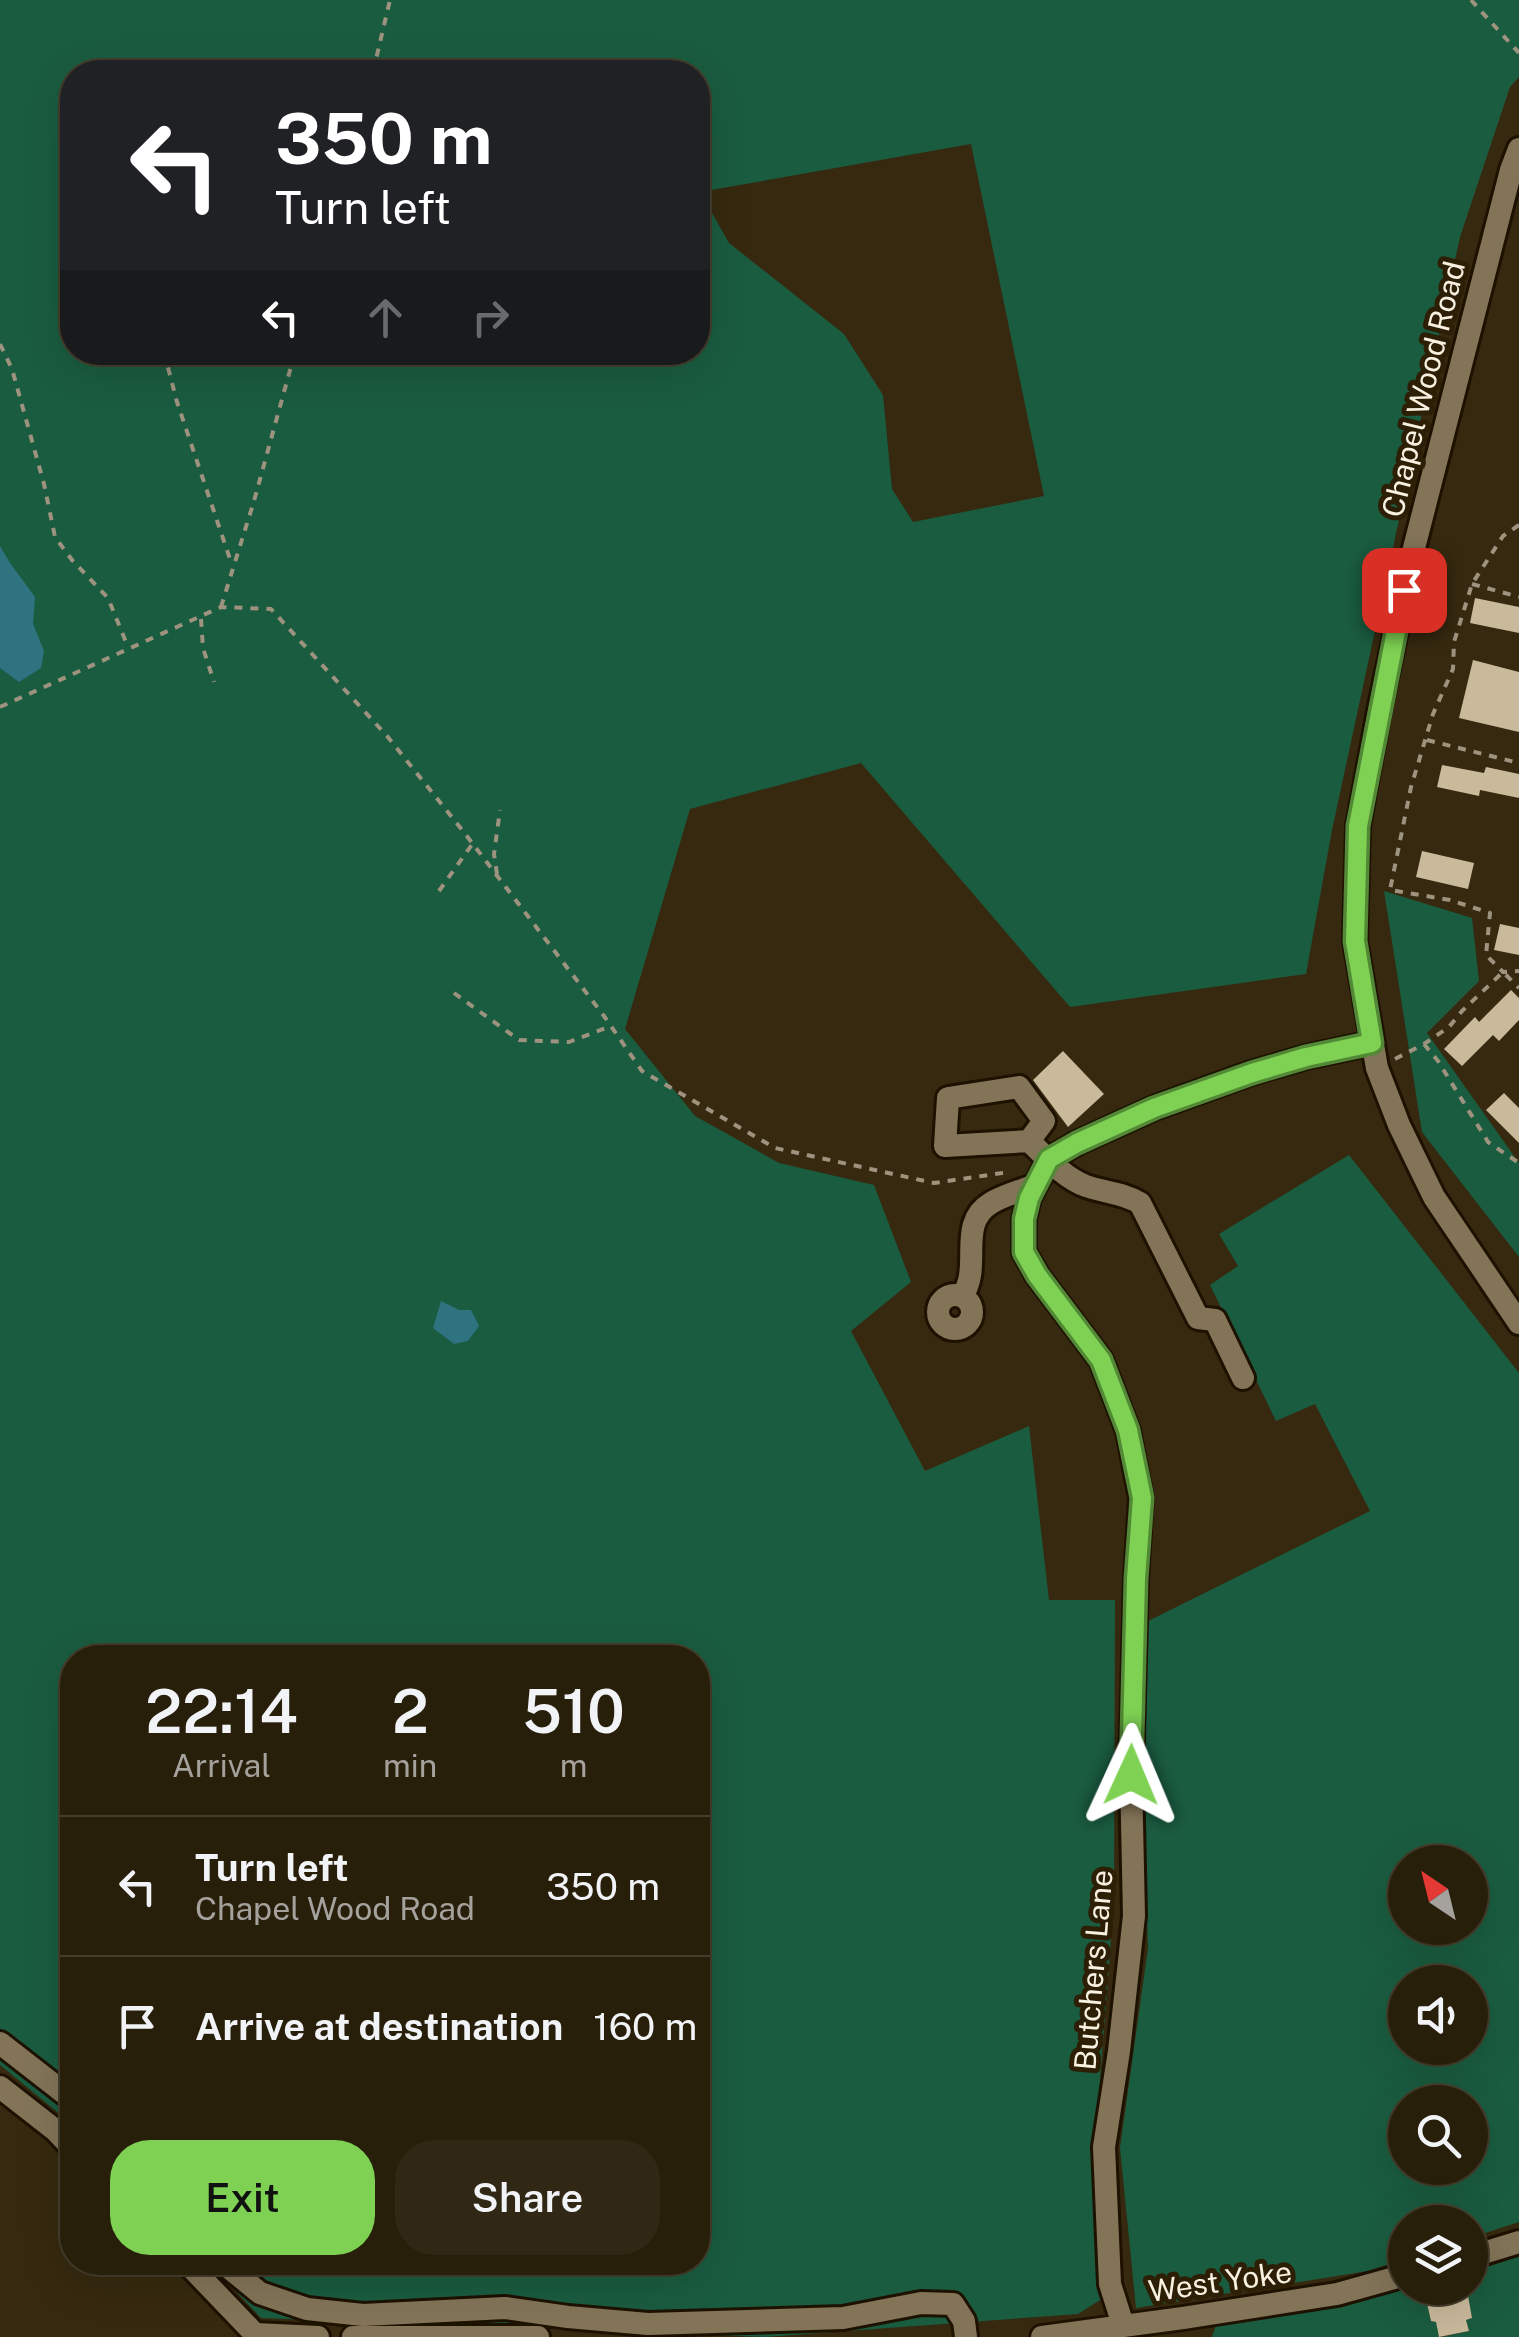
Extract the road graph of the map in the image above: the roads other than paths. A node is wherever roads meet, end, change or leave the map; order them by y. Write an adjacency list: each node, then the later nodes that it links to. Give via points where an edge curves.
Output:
1 (1519, 149): 2 (street, Chapel Wood Road, via 1413,552 1358,826 1355,941)
2 (1372, 1043): 4 (street, via 1252,1073 1154,1108 1077,1143); 6 (street, Chapel Wood Road, via 1399,1125 1434,1197)
3 (1029, 1141): 4 (street)
4 (1042, 1171): 5 (street, via 977,1218 971,1278); 7 (street, via 1140,1203 1198,1318 1214,1320); 17 (street, Butchers Lane, via 1024,1219 1024,1252 1101,1360 1128,1430 1142,1498 1131,1775 1134,1916 1104,2146 1110,2284)
5 (962, 1296)
6 (1519, 1323)
7 (1243, 1378)
8 (0, 2043): 10 (street)
9 (0, 2087): 11 (street)
10 (60, 2090)
11 (60, 2135)
12 (1519, 2242): 13 (street)
13 (1488, 2251)
14 (198, 2275): 19 (street)
15 (238, 2275): 23 (street, via 260,2293 363,2315 506,2308 648,2324 843,2318 920,2303 953,2304)
16 (1388, 2280): 18 (street, West Yoke)
17 (1123, 2325): 18 (street, West Yoke); 24 (street, West Yoke)
18 (1184, 2328)
19 (255, 2335): 20 (street)
20 (318, 2337)
21 (352, 2337): 22 (street)
22 (538, 2337)
23 (966, 2337)
24 (1042, 2337)

